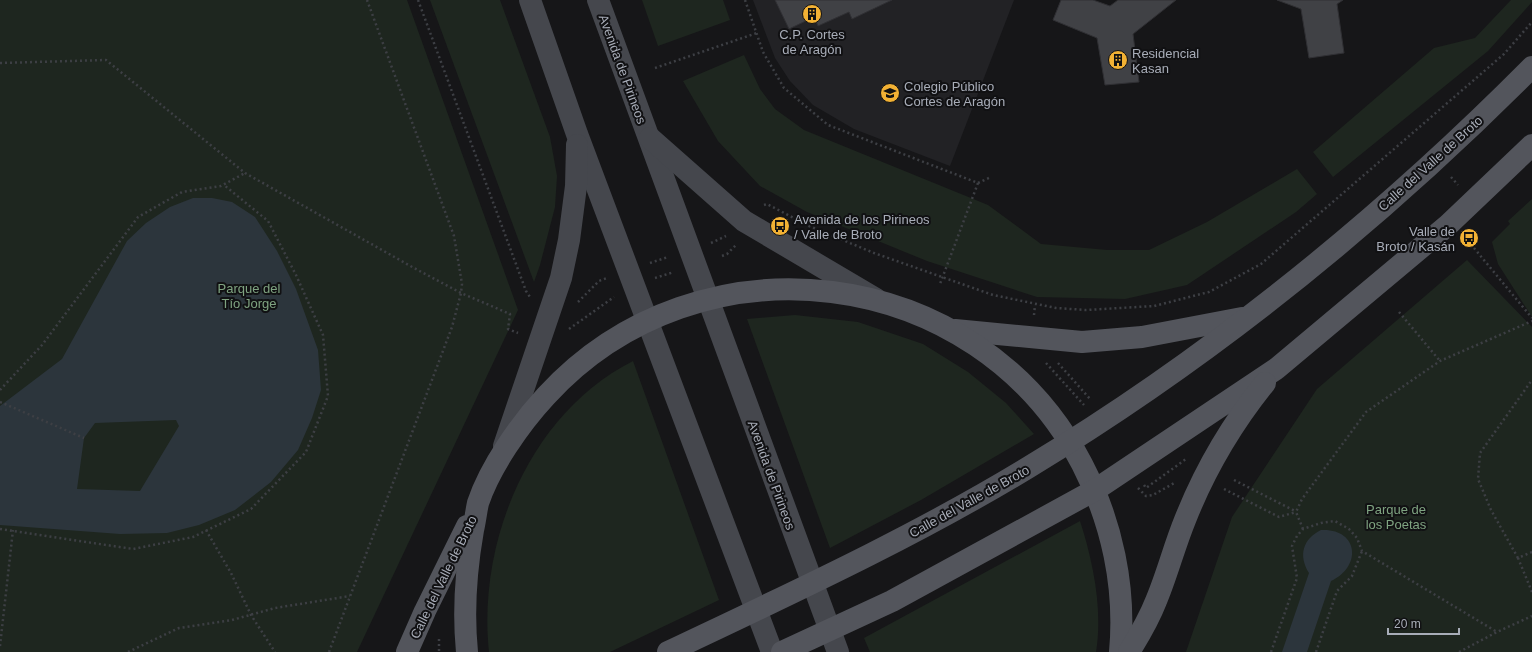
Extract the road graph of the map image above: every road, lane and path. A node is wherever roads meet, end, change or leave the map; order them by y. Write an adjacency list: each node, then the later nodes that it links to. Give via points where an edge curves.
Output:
1 (367, 0): 29 (path, via 454,236)
2 (418, 0): 32 (path, via 526,291 537,307)
3 (530, 0): 11 (main road, Avenida de Pirineos)
4 (598, 0): 12 (main road, Avenida de Pirineos)
5 (745, 0): 7 (path)
6 (1532, 22): 27 (path, via 1504,54 1294,237 1261,264 1209,292 1154,306 1086,310 1056,308 1000,297)
7 (757, 33): 10 (path); 17 (path, via 764,52 784,88 828,125)
8 (0, 63): 14 (path, via 106,60)
9 (1532, 67): 34 (main road, Calle del Valle de Broto, via 1350,235)
10 (655, 68)
11 (577, 134): 26 (main road, Avenida de Pirineos); 32 (main road, Avenida de Pirineos, via 576,186 569,240)
12 (649, 138): 30 (main road, Avenida de Pirineos); 31 (main road, Avenida de Pirineos, via 744,221)
13 (1532, 145): 42 (main road, via 1448,226)
14 (245, 173): 18 (path); 29 (path)
15 (1450, 175): 19 (path)
16 (991, 177): 17 (path)
17 (978, 184): 27 (path)
18 (224, 185): 44 (path, via 182,192 138,217 42,345); 57 (path, via 268,221 296,276 323,335 328,396 306,452 251,509)
19 (1459, 186)
20 (759, 207): 27 (path, via 766,204 809,226)
21 (738, 243): 23 (path)
22 (1474, 248): 35 (path)
23 (722, 256)
24 (669, 257): 26 (path)
25 (674, 272): 26 (path)
26 (631, 278): 32 (path, via 599,281 566,315 561,317); 36 (main road, Avenida de Pirineos); 39 (path, via 613,298 552,342)
27 (943, 278): 28 (path)
28 (940, 284)
29 (461, 292): 39 (path, via 510,314 508,329); 63 (path, via 452,327)
30 (707, 299): 31 (main road, Avenida de Pirineos, via 749,290 792,288 834,291); 36 (main road, Avenida de Pirineos); 61 (main road, Avenida de Pirineos)
31 (876, 299): 38 (main road, Avenida de Pirineos, via 915,312)
32 (550, 312): 39 (main road, Avenida de Pirineos)
33 (1399, 312): 41 (path)
34 (1251, 316): 38 (main road, Calle del Valle de Broto, via 1142,337 1082,342); 48 (main road, Calle del Valle de Broto)
35 (1532, 318)
36 (648, 320): 49 (main road, Avenida de Pirineos, via 604,345 560,380 529,414); 64 (main road, Avenida de Pirineos)
37 (1532, 321): 41 (path)
38 (951, 330): 48 (main road, Avenida de Pirineos, via 997,360 1031,392)
39 (539, 340): 49 (main road, Avenida de Pirineos)
40 (1056, 360): 45 (path)
41 (1440, 360): 53 (path, via 1366,412 1302,499)
42 (1276, 370): 51 (main road); 80 (main road, via 1243,412 1210,468 1185,520 1156,601 1144,628)
43 (1532, 380): 60 (path, via 1480,453 1478,479 1491,510)
44 (0, 390)
45 (1091, 400)
46 (1, 403): 47 (path)
47 (84, 438)
48 (1070, 442): 51 (main road, Avenida de Pirineos); 61 (main road, Calle del Valle de Broto, via 977,498)
49 (500, 457): 52 (main road, Avenida de Pirineos)
50 (1234, 480): 53 (path)
51 (1095, 490): 67 (main road, via 892,600); 79 (main road, Avenida de Pirineos, via 1114,549 1121,596)
52 (478, 503): 73 (main road, Calle del Valle de Broto); 74 (main road, Avenida de Pirineos, via 467,574)
53 (1296, 512): 55 (path)
54 (0, 528): 56 (path)
55 (1303, 529): 58 (path, via 1335,521 1350,529); 81 (path, via 1292,546 1296,578)
56 (12, 530): 57 (path, via 133,549 193,536); 69 (path)
57 (206, 530): 65 (path)
58 (1362, 551): 68 (path); 82 (path, via 1352,576 1337,591)
59 (1532, 552): 60 (path)
60 (1518, 558): 62 (path)
61 (812, 583): 64 (main road, Calle del Valle de Broto); 67 (main road, Avenida de Pirineos)
62 (1532, 592)
63 (351, 596): 65 (path); 72 (path)
64 (756, 610): 75 (main road, Calle del Valle de Broto); 76 (main road, Avenida de Pirineos)
65 (251, 614): 70 (path, via 232,620 179,628); 71 (path)
66 (1532, 616): 68 (path)
67 (829, 631): 77 (main road); 78 (main road, Avenida de Pirineos)
68 (1497, 632): 83 (path)
69 (0, 646)
70 (128, 652)
71 (275, 652)
72 (329, 652)
73 (407, 652)
74 (467, 652)
75 (668, 652)
76 (772, 652)
77 (782, 652)
78 (838, 652)
79 (1120, 652)
80 (1129, 652)
81 (1271, 652)
82 (1316, 652)
83 (1459, 652)

